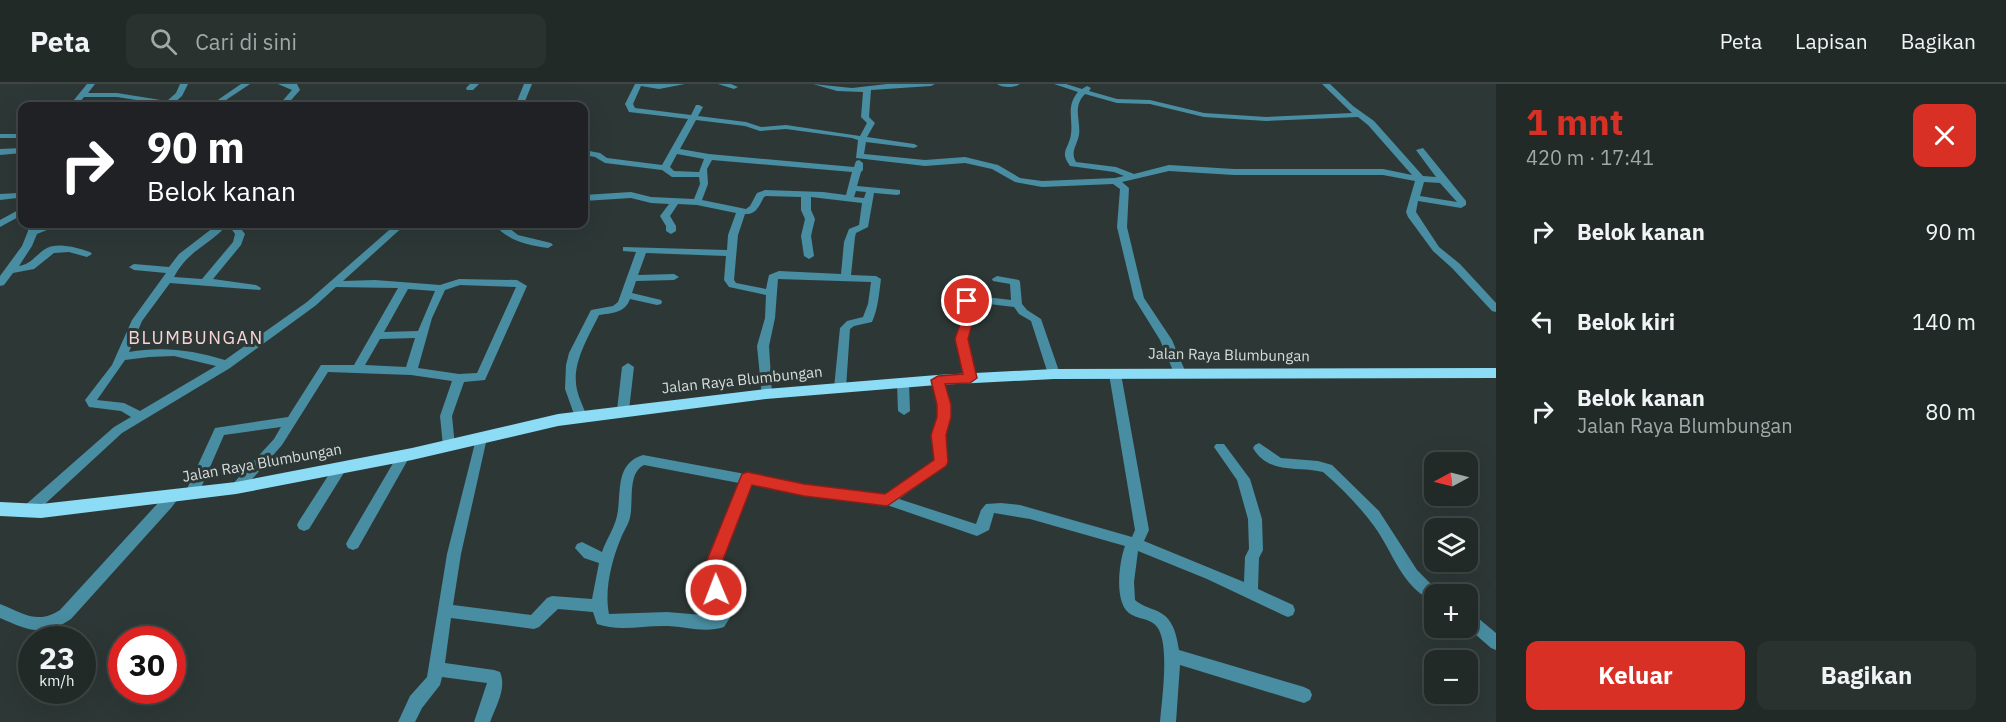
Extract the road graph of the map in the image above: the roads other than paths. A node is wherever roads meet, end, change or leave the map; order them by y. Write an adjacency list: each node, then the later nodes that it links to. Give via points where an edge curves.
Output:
1 (91, 84): 19 (street)
2 (184, 84): 21 (street)
3 (246, 84): 22 (street)
4 (282, 84): 23 (street, via 296,90)
5 (528, 84): 24 (street)
6 (640, 84): 7 (street); 27 (street, via 628,107 632,110)
7 (665, 84): 8 (street)
8 (681, 84)
9 (722, 84): 16 (street)
10 (817, 84): 18 (street)
11 (931, 84): 18 (street)
12 (1001, 84): 13 (street)
13 (1016, 84)
14 (1058, 84): 17 (street)
15 (1326, 84): 26 (street)
16 (734, 87)
17 (1084, 88): 26 (street, via 1117,101 1150,102 1224,117); 42 (street, via 1073,110 1075,133 1068,147 1071,162)
18 (867, 89): 30 (street, via 865,117 871,123)
19 (83, 95): 20 (street); 21 (street)
20 (77, 102)
21 (170, 102)
22 (220, 102)
23 (286, 102)
24 (521, 102)
25 (699, 107): 27 (street)
26 (1361, 115): 43 (street)
27 (693, 118): 30 (street, via 760,129 797,128); 34 (street)
28 (0, 136): 29 (street)
29 (18, 136)
30 (862, 138): 31 (street); 37 (street)
31 (914, 146)
32 (1420, 150): 44 (street)
33 (18, 151): 35 (street)
34 (675, 151): 38 (street); 39 (street)
35 (0, 152)
36 (588, 153): 39 (street, via 605,160)
37 (859, 156): 40 (street); 45 (street, via 925,163 965,160 995,167 1033,184)
38 (709, 157): 40 (street); 41 (street)
39 (665, 168): 41 (street, via 672,174)
40 (859, 170): 46 (street)
41 (703, 175): 57 (street)
42 (1134, 177): 43 (street, via 1169,168 1383,172); 45 (street)
43 (1420, 179): 44 (street); 53 (street)
44 (1443, 180): 53 (street, via 1461,205)
45 (1115, 181): 98 (street, via 1125,188 1122,227 1139,298 1166,340)
46 (853, 188): 47 (street); 54 (street)
47 (871, 190): 48 (street); 56 (street)
48 (897, 192)
49 (806, 194): 54 (street); 58 (street, via 762,194 751,211); 72 (street)
50 (0, 197): 51 (street)
51 (18, 198)
52 (588, 198): 55 (street, via 623,194)
53 (1415, 198): 90 (street, via 1411,212 1423,233)
54 (849, 199): 56 (street)
55 (675, 201): 57 (street); 66 (street, via 665,216)
56 (867, 201): 77 (street, via 863,227 852,231 850,237)
57 (697, 202): 58 (street)
58 (741, 211): 70 (street)
59 (18, 214): 60 (street)
60 (0, 224)
61 (34, 228): 74 (street)
62 (220, 228): 75 (street, via 182,256)
63 (236, 228): 80 (street, via 240,234 238,243)
64 (397, 228): 82 (street)
65 (504, 228): 67 (street, via 526,242)
66 (671, 231)
67 (548, 244)
68 (626, 249): 69 (street)
69 (642, 250): 70 (street); 78 (street)
70 (730, 253): 86 (street, via 730,282)
71 (87, 254): 74 (street, via 51,250 30,267)
72 (809, 255)
73 (134, 267): 75 (street)
74 (10, 270): 81 (street)
75 (169, 275): 80 (street); 93 (street, via 137,320)
76 (674, 277): 78 (street)
77 (845, 277): 86 (street, via 776,274); 106 (street, via 877,281 868,320 845,328)
78 (632, 278): 87 (street)
79 (997, 279): 89 (street, via 1015,282)
80 (204, 282): 84 (street)
81 (0, 283)
82 (336, 284): 83 (street, via 375,282); 94 (street)
83 (404, 286): 85 (street); 92 (street)
84 (256, 288)
85 (441, 288): 91 (street); 102 (street, via 459,282 522,286 482,375)
86 (771, 293): 107 (street, via 763,346)
87 (626, 295): 88 (street); 111 (street, via 620,307 595,312 575,353 571,389)
88 (657, 302)
89 (1017, 304): 100 (street, via 1038,322); 103 (street, via 969,298 962,339)
90 (1496, 309)
91 (422, 334): 92 (street); 97 (street)
92 (376, 336): 96 (street)
93 (121, 357): 94 (street, via 183,353); 110 (street, via 90,402 123,407)
94 (226, 365): 110 (street)
95 (628, 367): 108 (street)
96 (358, 368): 97 (street); 112 (street, via 324,368)
97 (411, 371): 102 (street)
98 (1180, 373): 99 (main road, Jalan Raya Blumbungan); 101 (main road, Jalan Raya Blumbungan)
99 (1496, 373)
100 (1054, 374): 101 (main road, Jalan Raya Blumbungan); 103 (main road, Jalan Raya Blumbungan)
101 (1115, 374): 127 (street, via 1142,530)
102 (459, 378): 114 (street, via 446,417)
103 (970, 378): 104 (main road, Jalan Raya Blumbungan)
104 (938, 380): 105 (main road, Jalan Raya Blumbungan); 123 (street, via 944,405 939,435 941,462)
105 (903, 383): 106 (main road, Jalan Raya Blumbungan); 109 (street)
106 (840, 388): 107 (main road, Jalan Raya Blumbungan)
107 (766, 394): 108 (main road, Jalan Raya Blumbungan)
108 (623, 410): 111 (main road, Jalan Raya Blumbungan)
109 (904, 411)
110 (139, 416): 125 (street)
111 (581, 417): 113 (main road, Jalan Raya Blumbungan)
112 (291, 420): 120 (street, via 278,442); 121 (street, via 219,432)
113 (481, 438): 114 (main road, Jalan Raya Blumbungan); 136 (street)
114 (449, 446): 117 (main road, Jalan Raya Blumbungan)
115 (1220, 447): 132 (street, via 1243,479 1255,519)
116 (1259, 448): 131 (street, via 1270,460 1327,468 1387,532 1415,580)
117 (404, 456): 118 (main road, Jalan Raya Blumbungan); 128 (street)
118 (340, 468): 120 (main road, Jalan Raya Blumbungan); 126 (street)
119 (747, 478): 123 (street, via 804,490); 130 (street, via 646,460 637,462 629,473 623,519); 133 (street, via 715,560 716,590 723,616 719,622 605,620)
120 (236, 488): 121 (main road, Jalan Raya Blumbungan)
121 (192, 493): 122 (main road, Jalan Raya Blumbungan)
122 (174, 495): 125 (main road, Jalan Raya Blumbungan); 134 (street, via 55,622 37,625)
123 (887, 500): 127 (street, via 971,529 982,529 991,508 1008,509 1047,516)
124 (0, 509): 125 (main road, Jalan Raya Blumbungan)
125 (28, 511)
126 (304, 525)
127 (1134, 543): 132 (street); 139 (street, via 1128,601 1134,609 1159,618 1167,627)
128 (353, 544)
129 (582, 548): 130 (street)
130 (608, 560): 133 (street)
131 (1424, 587)
132 (1251, 591): 135 (street)
133 (600, 606): 136 (street, via 552,603 534,622)
134 (0, 610)
135 (1288, 610)
136 (445, 611): 140 (street)
137 (1478, 627): 138 (street)
138 (1496, 643)
139 (1172, 655): 141 (street); 144 (street)
140 (436, 669): 142 (street, via 434,680); 143 (street, via 494,677 495,685)
141 (1304, 695)
142 (406, 722)
143 (482, 722)
144 (1168, 722)

